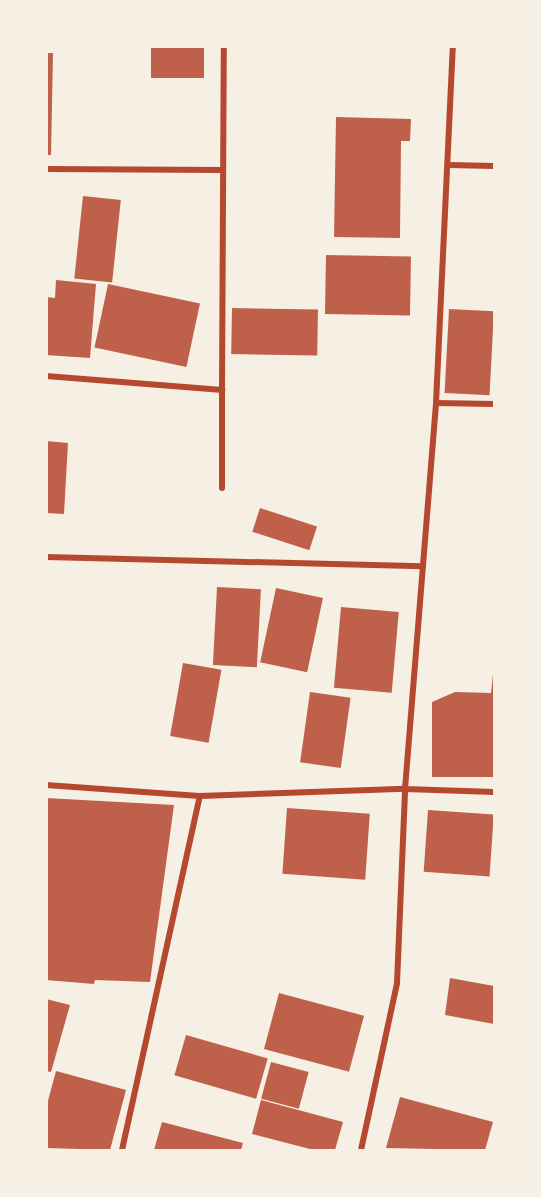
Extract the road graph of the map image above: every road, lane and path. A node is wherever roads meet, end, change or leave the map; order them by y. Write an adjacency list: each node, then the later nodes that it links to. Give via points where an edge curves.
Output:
1 (224, 46): 6 (street)
2 (453, 46): 3 (street)
3 (449, 165): 4 (street); 9 (street)
4 (495, 166)
5 (46, 169): 6 (street)
6 (223, 170): 8 (street)
7 (46, 376): 8 (street)
8 (222, 390): 11 (street)
9 (436, 403): 10 (street); 13 (street)
10 (495, 404)
11 (222, 488)
12 (46, 557): 13 (street)
13 (423, 566): 15 (street)
14 (46, 785): 17 (street)
15 (405, 789): 16 (street); 17 (street); 19 (street, via 398,983)
16 (495, 792)
17 (201, 796): 18 (street)
18 (122, 1150)
19 (361, 1150)

